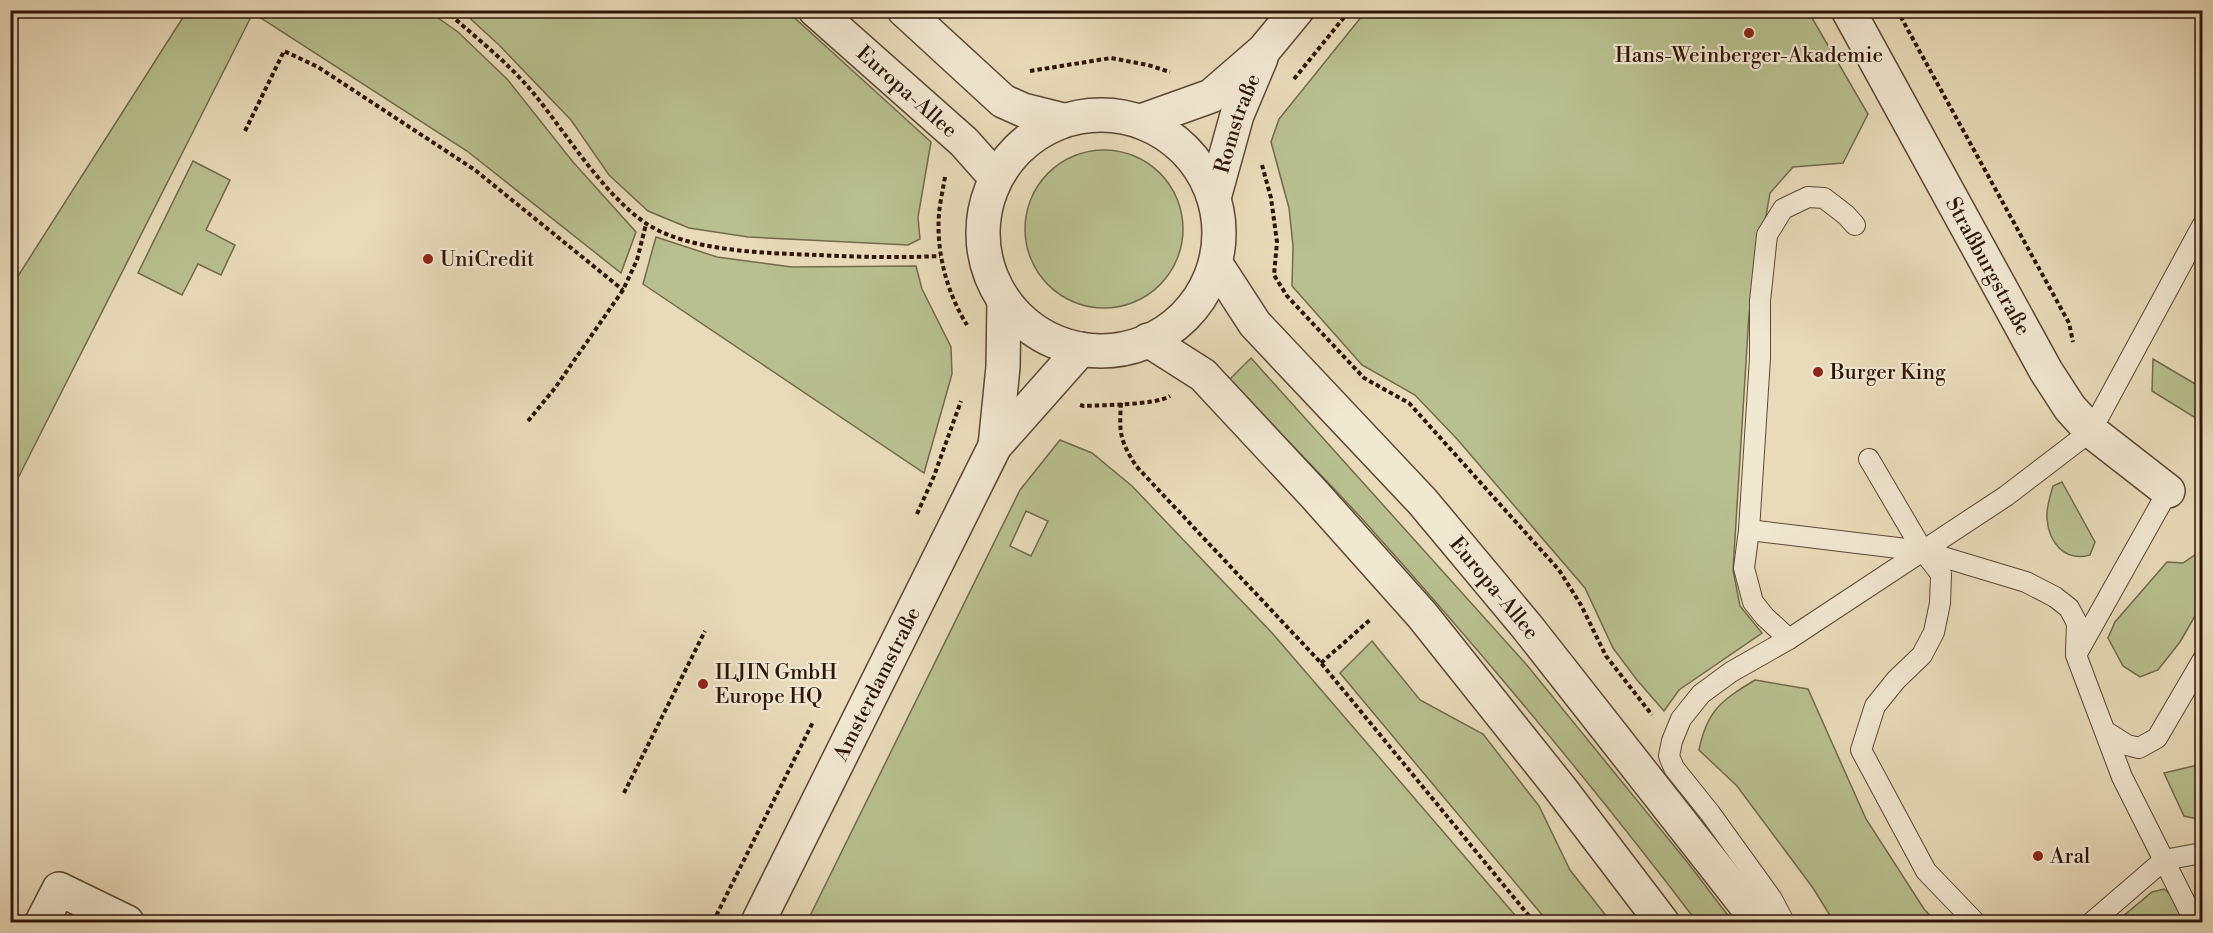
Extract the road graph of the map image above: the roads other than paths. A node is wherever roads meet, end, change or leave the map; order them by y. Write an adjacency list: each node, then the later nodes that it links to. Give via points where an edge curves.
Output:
1 (815, 10): 8 (street, Europa-Allee, via 964,142)
2 (904, 10): 6 (street, via 1003,101)
3 (1297, 10): 5 (street, Romstraße)
4 (1848, 10): 16 (street, Straßburgstraße, via 2046,371)
5 (1264, 50): 7 (street, Romstraße, via 1211,96); 9 (street, Romstraße, via 1237,115)
6 (1063, 120): 7 (street, via 1101,114); 8 (street, via 1029,139)
7 (1141, 121): 9 (street, via 1169,136 1191,156)
8 (996, 178): 13 (street, via 985,205 983,245 990,275)
9 (1214, 198): 12 (street, via 1219,231)
10 (1855, 225): 20 (lane, via 1824,198 1808,197 1783,209 1767,235)
11 (2202, 226): 16 (lane)
12 (1215, 264): 14 (street, via 1203,292 1188,313); 32 (street, Europa-Allee, via 1256,324 1430,510 1528,628)
13 (1004, 301): 15 (street, via 1023,322 1049,339); 17 (street, Amsterdamstraße, via 1003,367)
14 (1148, 340): 15 (street, via 1115,350); 31 (street, via 1203,375 1422,615)
15 (1081, 349): 17 (street, Amsterdamstraße)
16 (2091, 431): 19 (street, Straßburgstraße); 21 (lane, via 2006,496)
17 (995, 446): 30 (street, Amsterdamstraße)
18 (1869, 459): 21 (lane)
19 (2168, 491): 23 (lane)
20 (1749, 530): 21 (lane); 22 (lane, via 1744,568 1753,602)
21 (1923, 551): 22 (lane); 23 (lane, via 2026,582 2055,597 2069,608 2077,623); 34 (lane, via 1941,574 1934,632 1922,655 1875,706 1861,750 1926,871)
22 (1789, 639): 33 (lane, via 1701,694 1681,719 1669,756 1772,899)
23 (2076, 656): 25 (lane)
24 (2202, 661): 25 (lane, via 2157,738 2139,748)
25 (2105, 731): 27 (lane, via 2122,777)
26 (2202, 853): 27 (lane)
27 (2164, 860): 35 (lane); 36 (lane)
28 (42, 922): 29 (street, via 59,889)
29 (127, 922)
30 (758, 922)
31 (1662, 922)
32 (1760, 922)
33 (1784, 922)
34 (1975, 922)
35 (2092, 922)
36 (2195, 922)

